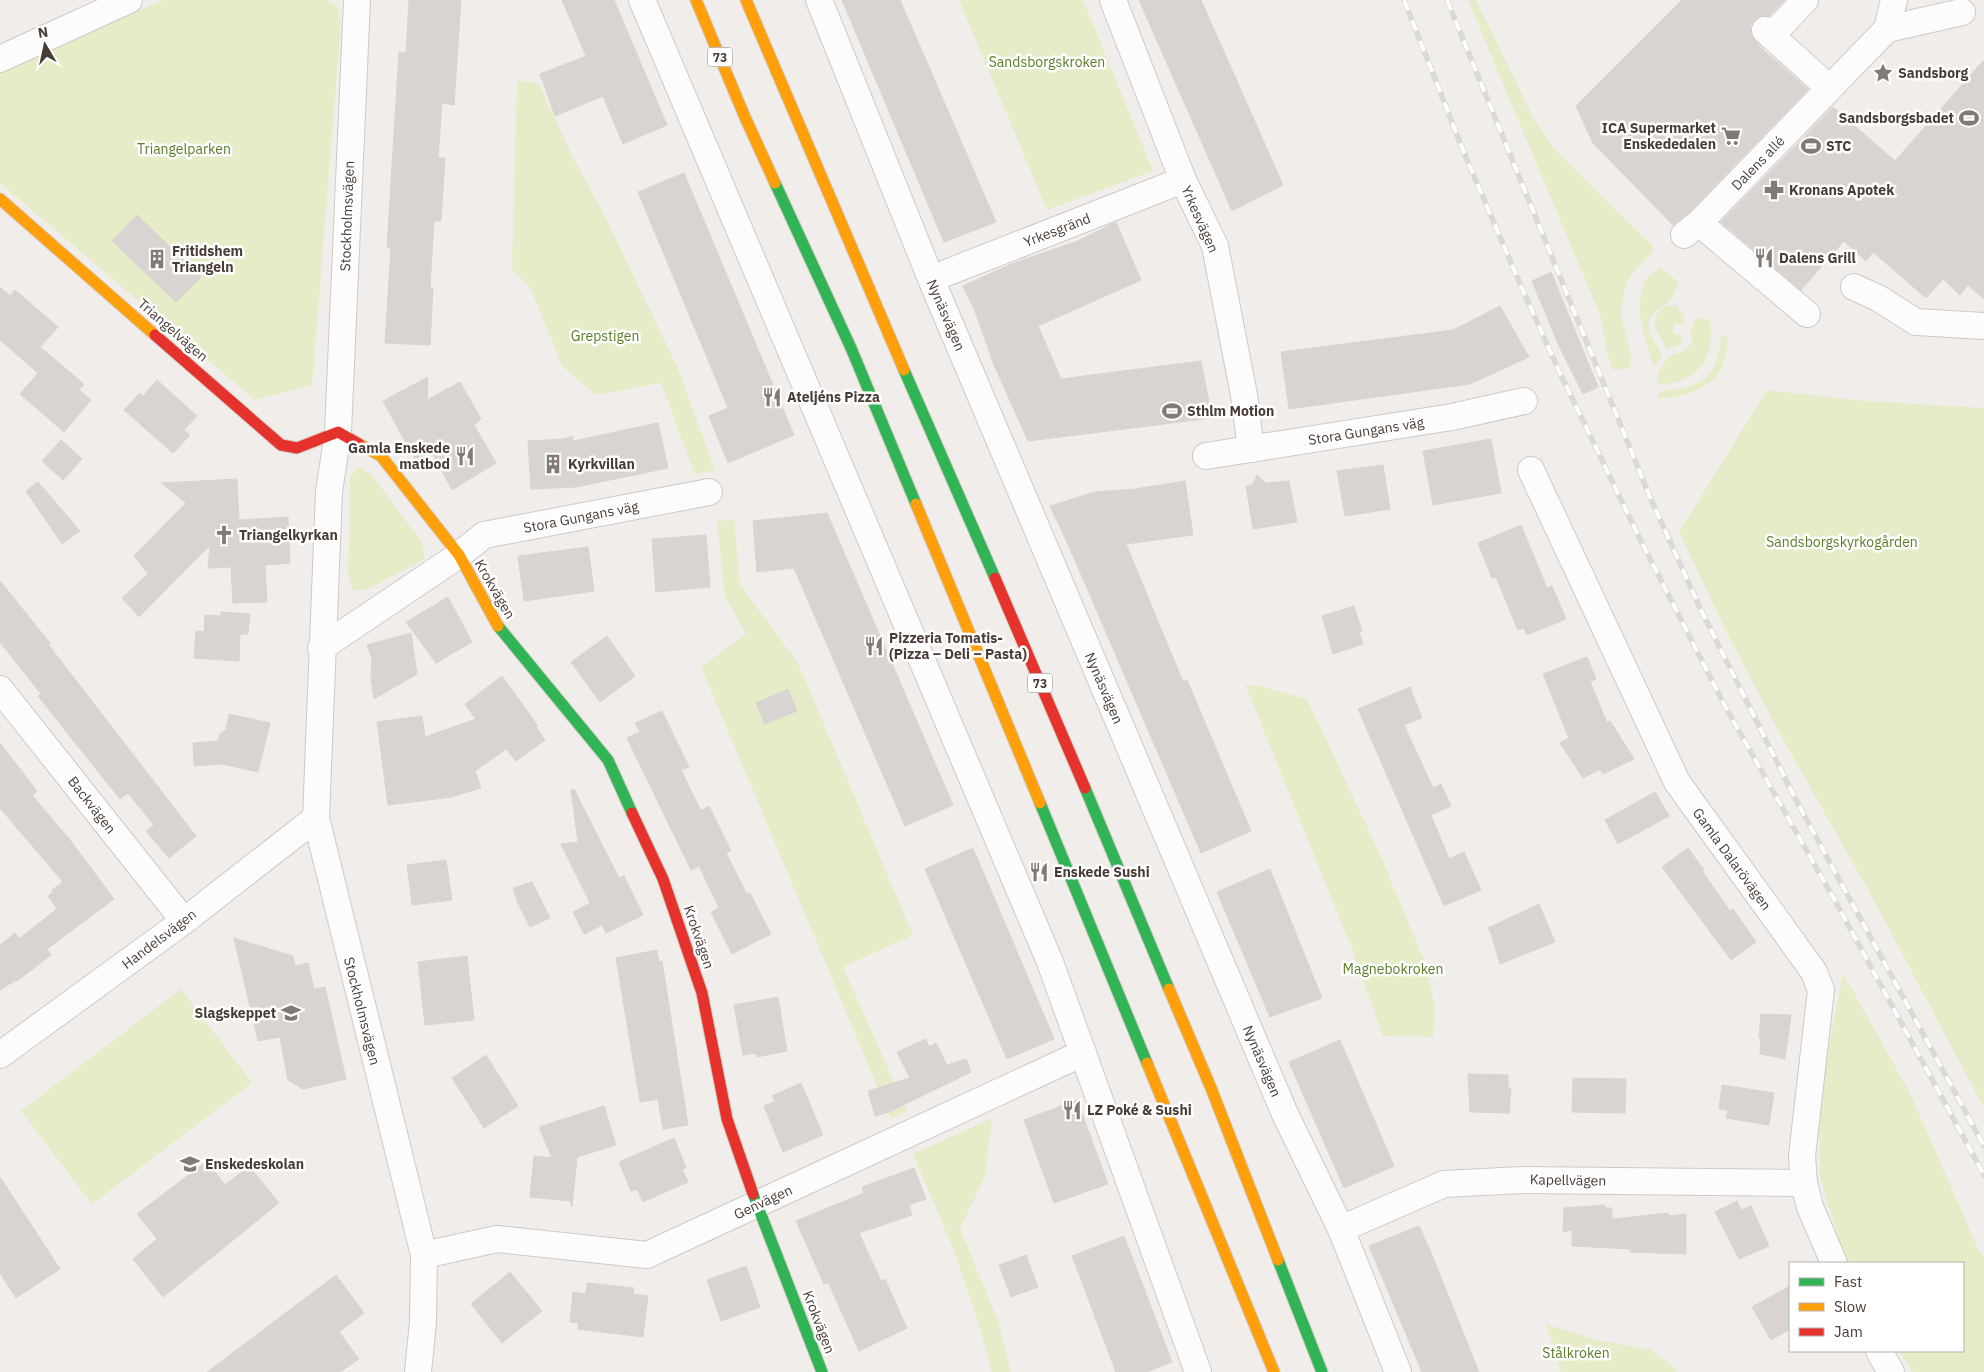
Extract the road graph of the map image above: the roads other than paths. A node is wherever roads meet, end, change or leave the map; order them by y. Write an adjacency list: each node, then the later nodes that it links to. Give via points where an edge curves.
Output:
1 (129, 0): 13 (street)
2 (357, 0): 23 (street, Stockholmsvägen)
3 (642, 0): 33 (street, via 1050,962)
4 (696, 0): 15 (main road, 73)
5 (746, 0): 45 (main road, 73, via 1211,1088)
6 (820, 0): 18 (street, Nynäsvägen)
7 (1113, 0): 16 (street, Yrkesvägen)
8 (1805, 0): 14 (street, via 1768,33)
9 (1894, 0): 11 (street)
10 (1962, 12): 11 (street)
11 (1887, 29): 14 (street, Dalens allé)
12 (700, 41): 15 (main road)
13 (0, 59)
14 (1829, 88): 20 (street, Dalens allé, via 1692,229)
15 (744, 114): 44 (main road, 73, via 851,348)
16 (1183, 180): 18 (street, Yrkesgränd); 24 (street, Yrkesvägen, via 1215,246 1244,395)
17 (0, 199): 23 (main road, Triangelvägen, via 281,445 297,448)
18 (930, 279): 37 (street, Nynäsvägen, via 1281,1105)
19 (1854, 287): 21 (street, via 1916,322)
20 (1807, 314)
21 (1984, 326)
22 (1524, 401): 24 (street, Stora Gungans väg, via 1452,417)
23 (338, 432): 28 (main road, via 382,456); 29 (street, Stockholmsvägen, via 329,492)
24 (1251, 449): 25 (street, Stora Gungans väg)
25 (1206, 456)
26 (1531, 470): 35 (street, Gamla Dalarövägen, via 1677,782 1814,972 1821,990 1802,1156)
27 (709, 492): 28 (street, Stora Gungans väg, via 484,535)
28 (459, 555): 29 (street); 36 (main road, Krokvägen, via 494,621 608,760 659,870 702,993 726,1119)
29 (321, 648): 31 (street, Stockholmsvägen)
30 (0, 689): 32 (street, Backvägen)
31 (316, 818): 32 (street, Handelsvägen); 38 (street, Stockholmsvägen)
32 (184, 921): 34 (street, Handelsvägen)
33 (1083, 1052): 36 (street, Genvägen); 43 (street)
34 (0, 1055)
35 (1804, 1183): 37 (street, Kapellvägen, via 1522,1180 1444,1184); 39 (street, Gamla Dalarövägen, via 1810,1207)
36 (757, 1205): 38 (street, Genvägen, via 647,1255 497,1239); 42 (main road, Krokvägen)
37 (1342, 1229): 46 (street, Nynäsvägen)
38 (424, 1255): 41 (street, Stockholmsvägen)
39 (1834, 1262)
40 (1880, 1352): 47 (street)
41 (418, 1372)
42 (822, 1372)
43 (1198, 1372)
44 (1274, 1372)
45 (1322, 1372)
46 (1398, 1372)
47 (1891, 1372)

